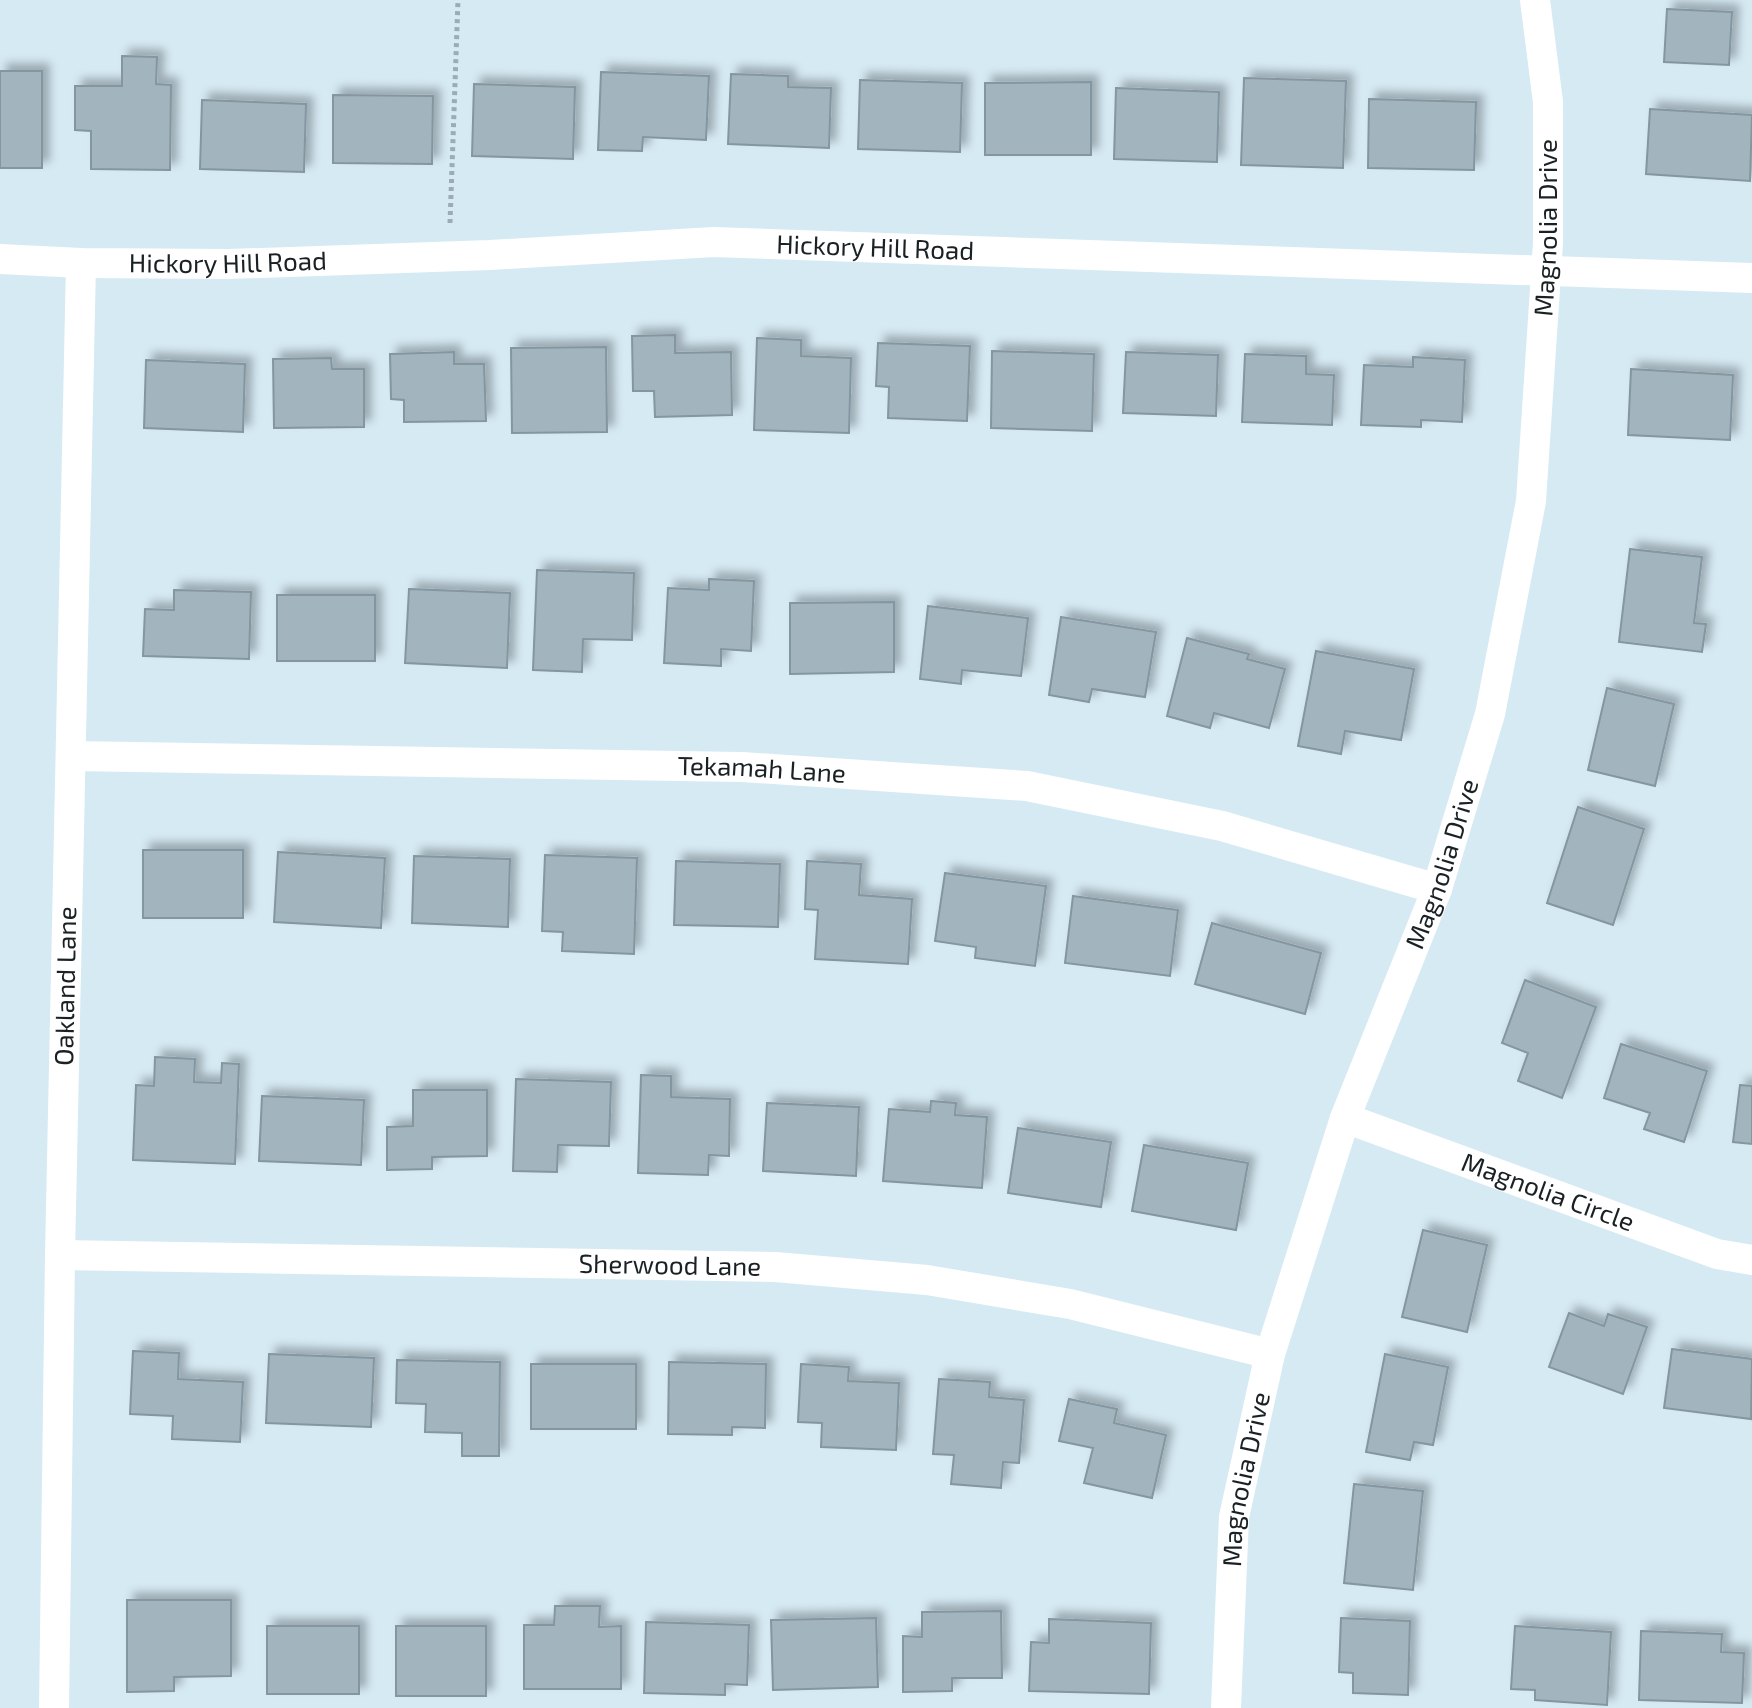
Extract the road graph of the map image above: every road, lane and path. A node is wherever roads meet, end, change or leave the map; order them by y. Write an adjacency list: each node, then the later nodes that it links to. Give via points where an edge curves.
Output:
1 (458, 0): 3 (path)
2 (1535, 0): 6 (street, Magnolia Drive, via 1548,102)
3 (450, 226)
4 (0, 259): 5 (street, Hickory Hill Road)
5 (81, 263): 6 (street, Hickory Hill Road, via 490,255 714,242); 8 (street, Oakland Lane)
6 (1546, 272): 7 (street, Hickory Hill Road); 9 (street, Magnolia Drive, via 1531,501 1490,714)
7 (1752, 278)
8 (72, 756): 9 (street, Tekamah Lane, via 742,767 1027,786 1222,826); 11 (street, Oakland Lane)
9 (1437, 889): 10 (street, Magnolia Drive)
10 (1345, 1118): 12 (street, Magnolia Circle, via 1717,1254); 13 (street, Magnolia Drive)
11 (60, 1255): 13 (street, Sherwood Lane, via 775,1267 927,1280 1070,1304); 14 (street, Oakland Lane)
12 (1752, 1260)
13 (1270, 1354): 15 (street, Magnolia Drive, via 1234,1517)
14 (54, 1708)
15 (1226, 1708)

